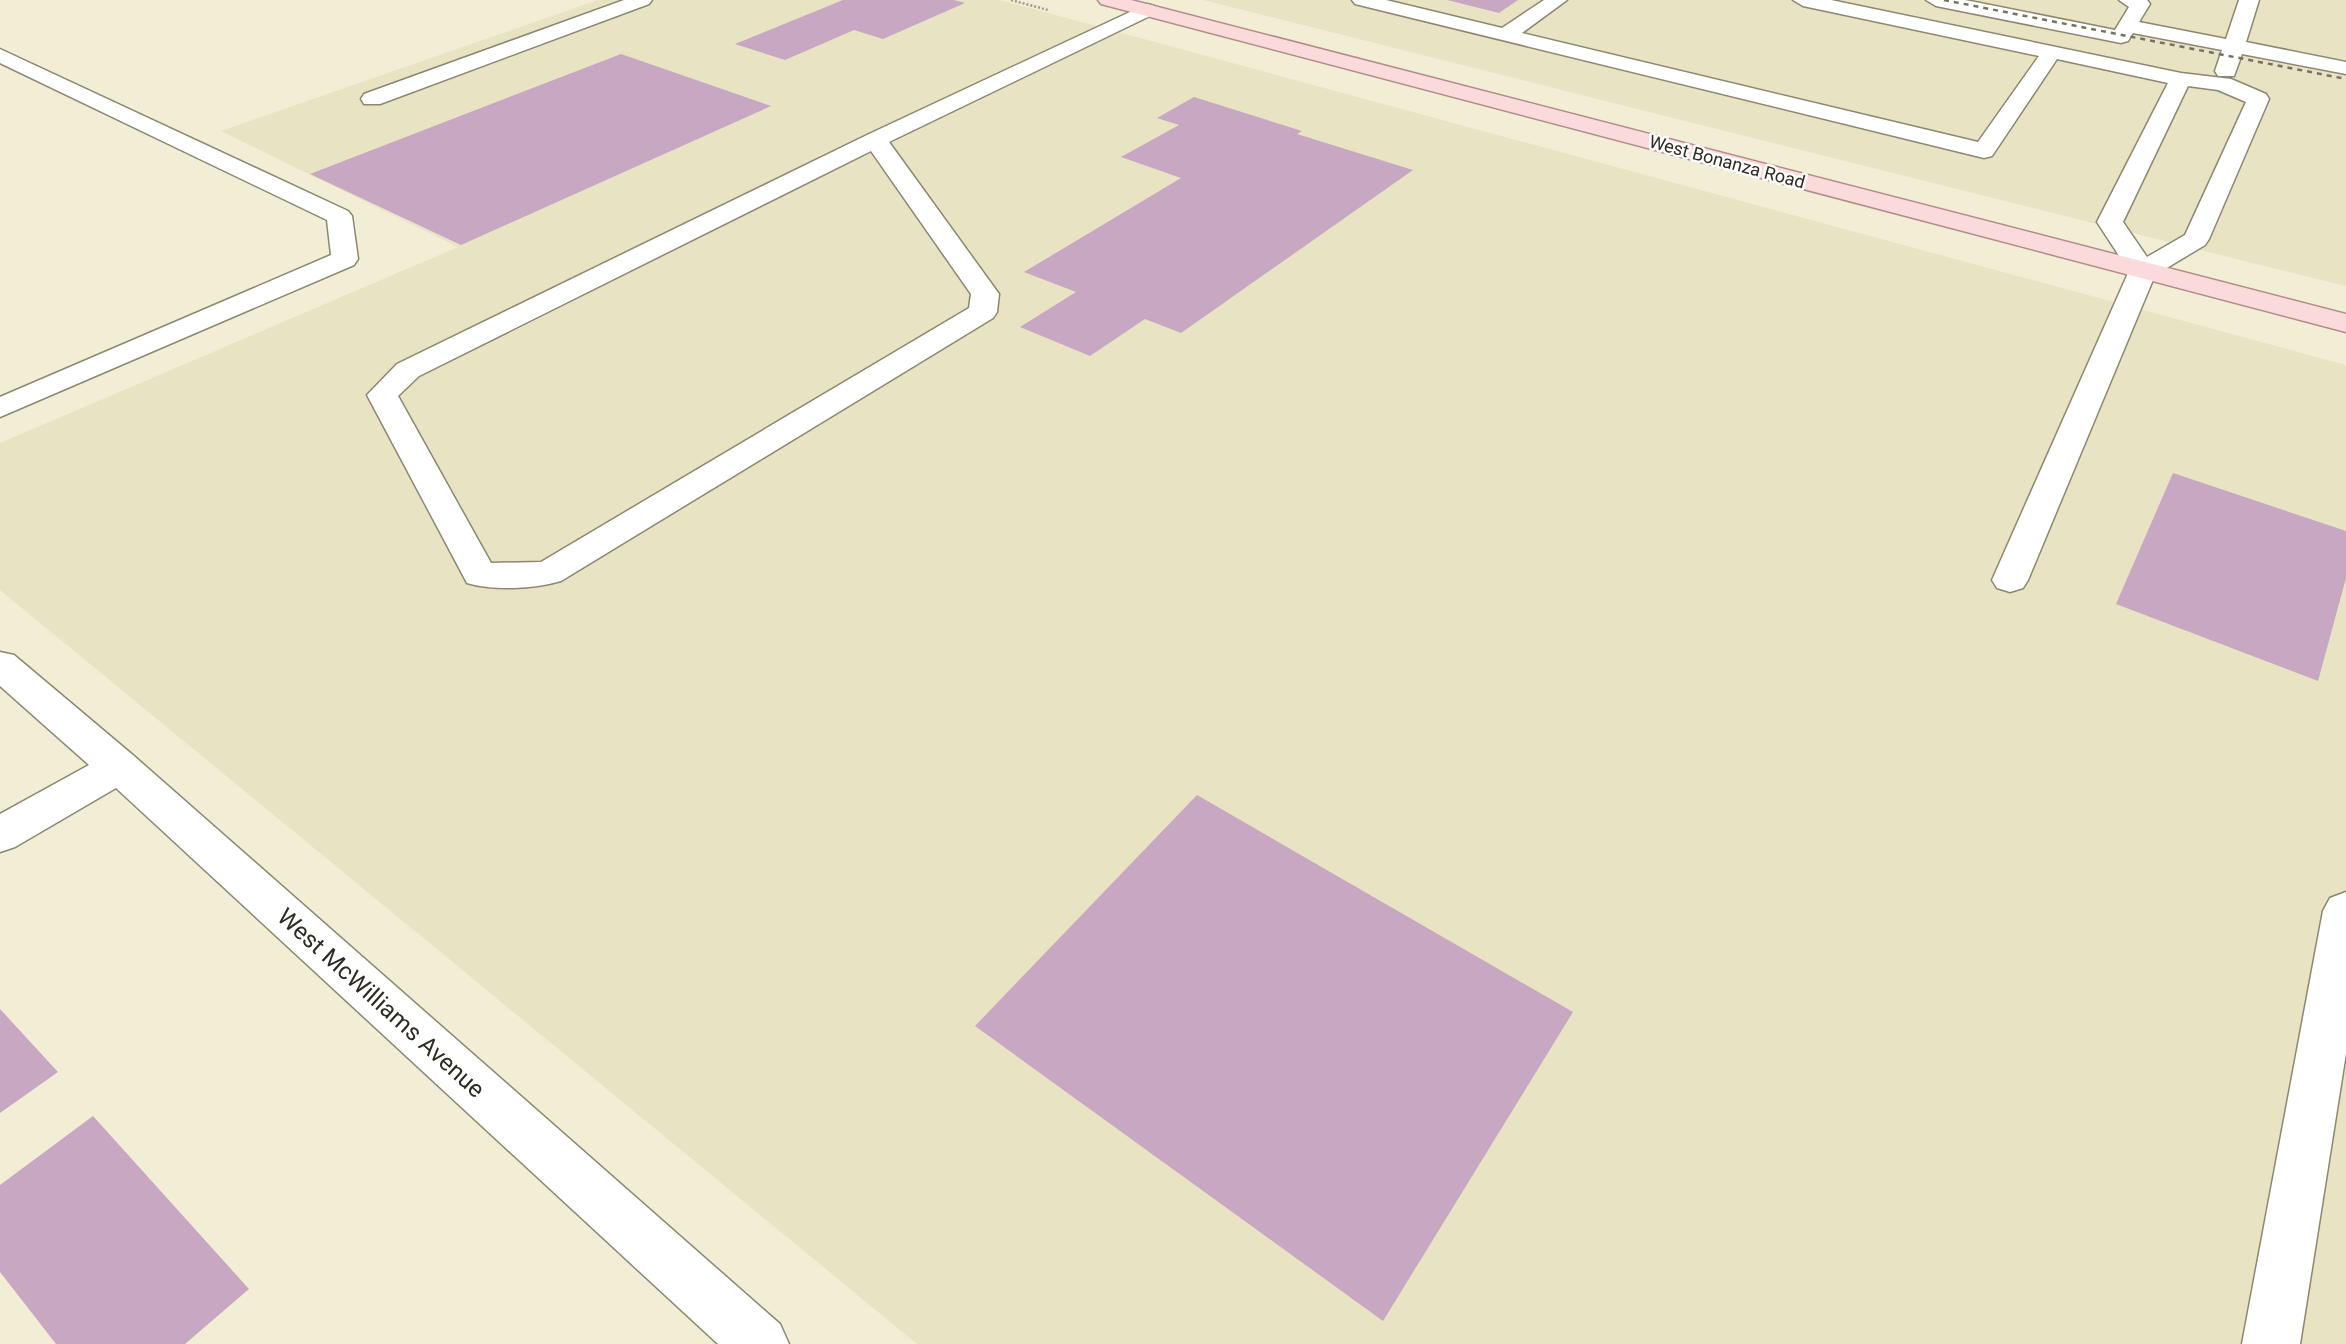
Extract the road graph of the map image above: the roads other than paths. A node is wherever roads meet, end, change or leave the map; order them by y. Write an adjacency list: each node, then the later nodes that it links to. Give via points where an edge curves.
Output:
1 (642, 0): 18 (street)
2 (1108, 0): 9 (main road, West Bonanza Road)
3 (1362, 0): 11 (street)
4 (1557, 0): 11 (street)
5 (1803, 0): 13 (street)
6 (1936, 0): 10 (street, via 2121,37)
7 (2129, 0): 10 (street, via 2140,4)
8 (2249, 0): 12 (street)
9 (1147, 10): 19 (street); 20 (main road, West Bonanza Road)
10 (2127, 26): 12 (street)
11 (1505, 35): 13 (street, via 1984,151)
12 (2235, 47): 15 (street); 17 (street, via 2228,57)
13 (2052, 52): 16 (street)
14 (0, 55): 22 (street, via 339,216 345,259)
15 (2346, 68)
16 (2181, 79): 17 (street); 20 (street, via 2110,222)
17 (2223, 84): 20 (street, via 2258,99 2196,239)
18 (372, 99)
19 (875, 140): 19 (street, via 408,370 382,395 480,575 548,573 983,312 985,294)
20 (2143, 271): 21 (main road, West Bonanza Road); 23 (street)
21 (2346, 324)
22 (0, 408)
23 (2010, 580)
24 (0, 665): 25 (street, West McWilliams Avenue)
25 (119, 767): 26 (street); 28 (street, West McWilliams Avenue)
26 (0, 835)
27 (2346, 911): 29 (street)
28 (760, 1344)
29 (2271, 1344)

